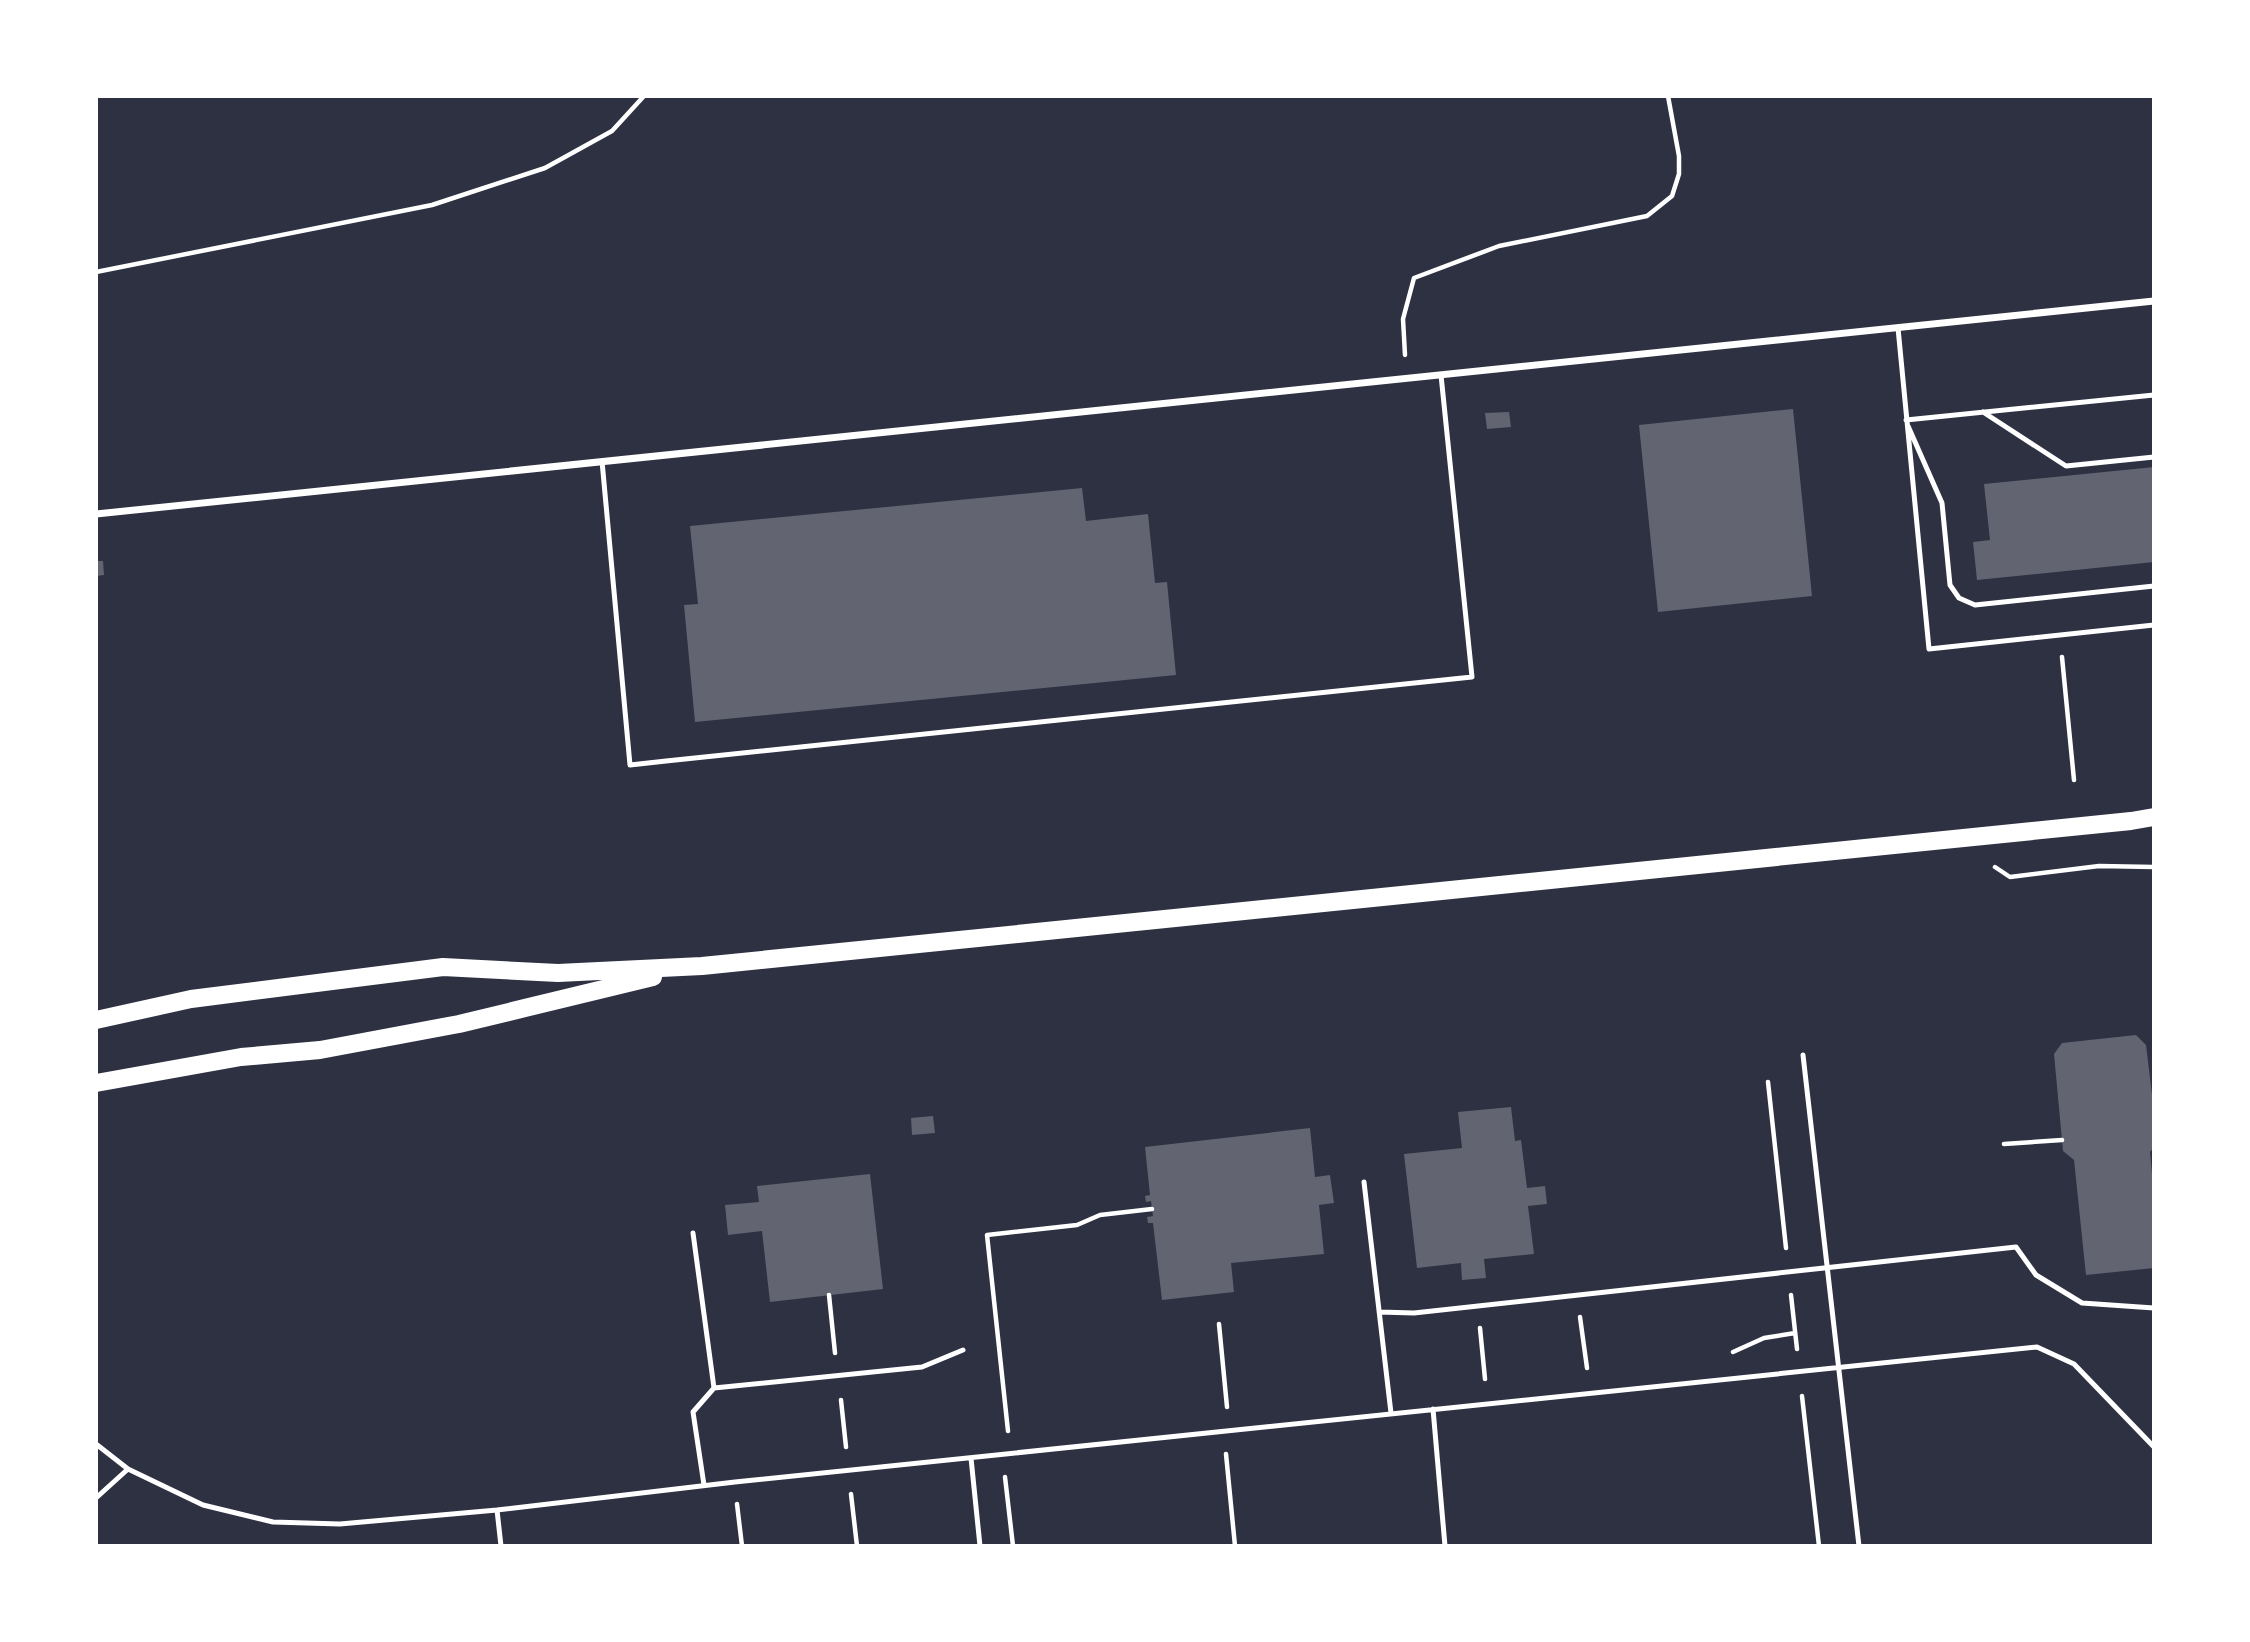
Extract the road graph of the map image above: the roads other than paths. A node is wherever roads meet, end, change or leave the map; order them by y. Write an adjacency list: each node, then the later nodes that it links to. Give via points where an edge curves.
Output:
1 (2154, 301): 2 (street)
2 (1898, 328): 3 (street); 6 (lane)
3 (1441, 375): 8 (street); 8 (lane, via 1472,677 630,765)
4 (2154, 395): 5 (lane)
5 (1983, 412): 6 (lane); 7 (lane, via 2066,466)
6 (1906, 420): 10 (lane, via 1942,503 1950,585 1959,598 1975,605); 11 (lane, via 1929,649)
7 (2154, 457)
8 (602, 461): 9 (street)
9 (96, 514)
10 (2154, 586)
11 (2154, 625)
12 (2154, 817): 13 (main road)
13 (2131, 821): 14 (main road); 15 (main road)
14 (2154, 827)
15 (702, 965): 16 (main road, via 558,972 443,967 191,999); 18 (main road, via 433,1028 320,1050 241,1057)
16 (96, 1020)
17 (1803, 1055): 21 (lane)
18 (96, 1083)
19 (1364, 1182): 23 (lane)
20 (693, 1233): 26 (lane)
21 (1827, 1268): 22 (lane, via 2016,1247 2036,1275 2082,1303); 23 (lane, via 1414,1313); 25 (lane)
22 (2154, 1308)
23 (1379, 1312): 28 (lane)
24 (963, 1350): 26 (lane, via 922,1367)
25 (1839, 1368): 27 (lane); 30 (lane, via 2037,1347 2074,1364); 39 (lane)
26 (714, 1388): 33 (lane, via 693,1412)
27 (1433, 1409): 28 (lane); 38 (lane)
28 (1391, 1413): 31 (lane)
29 (96, 1444): 32 (lane)
30 (2154, 1447)
31 (971, 1458): 33 (lane); 37 (lane)
32 (128, 1469): 34 (lane); 35 (lane, via 203,1505 273,1522 340,1524)
33 (704, 1485): 35 (lane)
34 (96, 1498)
35 (497, 1510): 36 (lane)
36 (501, 1546)
37 (980, 1546)
38 (1445, 1546)
39 (1859, 1546)

